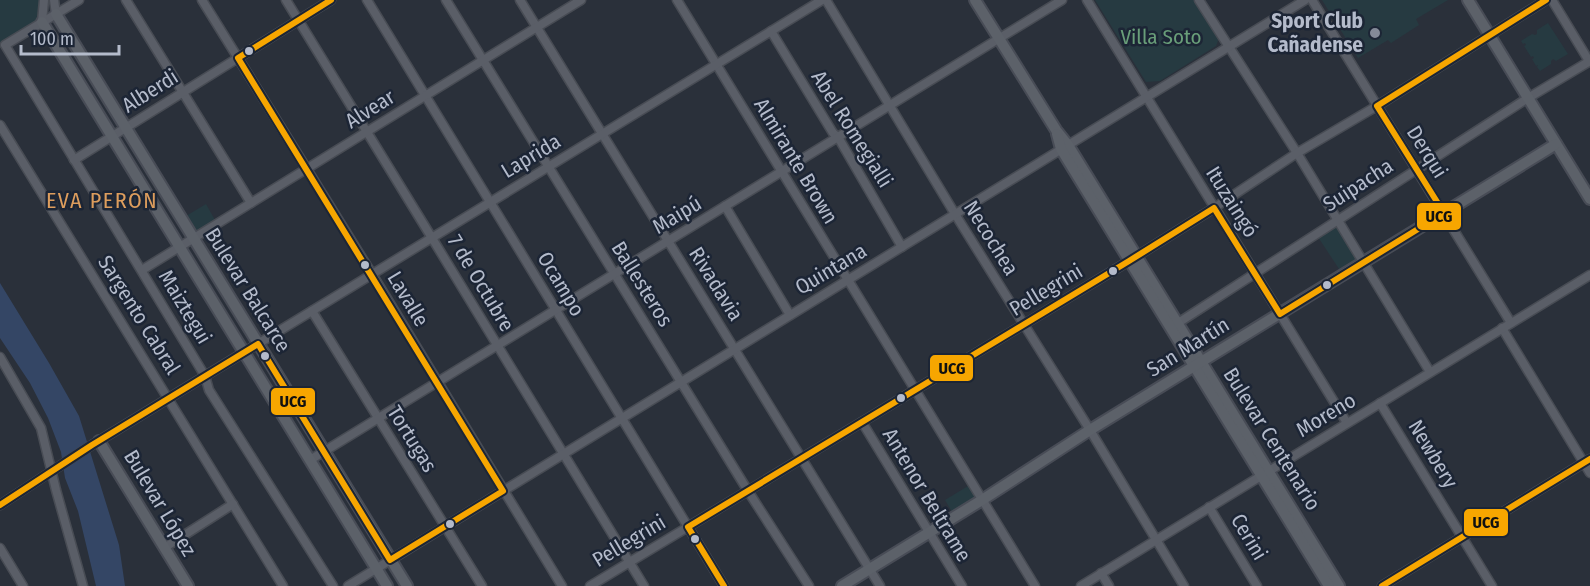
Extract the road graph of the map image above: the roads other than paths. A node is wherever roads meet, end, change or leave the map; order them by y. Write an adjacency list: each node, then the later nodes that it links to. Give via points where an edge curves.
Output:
1 (44, 0): 26 (street)
2 (54, 0): 24 (street)
3 (79, 0): 24 (street)
4 (126, 0): 36 (street)
5 (202, 0): 32 (street, Lavalle)
6 (286, 0): 25 (street, 7 de Octubre)
7 (331, 0): 25 (street, Alberdi)
8 (367, 0): 37 (street, Ocampo)
9 (446, 0): 33 (street, Ballesteros)
10 (520, 0): 27 (street, Rivadavia)
11 (581, 0): 27 (street, Alvear)
12 (677, 0): 35 (street, Almirante Brown)
13 (822, 0): 28 (street, Laprida)
14 (826, 0): 40 (street, Necochea)
15 (975, 0): 30 (main road, Bulevar Centenario)
16 (1062, 0): 30 (street, Maipú)
17 (1087, 0): 38 (street, Ituzaingó)
18 (1199, 0): 31 (street)
19 (1305, 0): 31 (street, Quintana)
20 (1312, 0): 41 (street, Derqui)
21 (1468, 0): 29 (main road)
22 (1546, 0): 29 (street, Pellegrini)
23 (1552, 0): 34 (street)
24 (56, 14): 26 (street); 43 (main road, Bulevar Balcarce)
25 (298, 21): 32 (street, Alberdi); 44 (street, 7 de Octubre)
26 (42, 22): 46 (main road, Bulevar Balcarce); 51 (street, Maiztegui, via 5,45)
27 (537, 27): 33 (street, Alvear); 45 (street, Rivadavia)
28 (771, 31): 35 (street, Laprida); 47 (street, Abel Romegialli)
29 (1489, 35): 39 (main road); 41 (street, Pellegrini)
30 (999, 39): 40 (street, Maipú); 49 (main road, Bulevar Centenario)
31 (1228, 47): 38 (street, Quintana); 50 (street)
32 (238, 58): 36 (street, Alberdi); 53 (street, Lavalle)
33 (483, 60): 37 (street, Alvear); 52 (street, Ballesteros)
34 (1590, 61): 39 (street, Suipacha)
35 (716, 64): 45 (street, Laprida); 55 (street, Almirante Brown)
36 (182, 92): 43 (street, Alberdi); 58 (street)
37 (424, 96): 44 (street, Alvear); 57 (street, Ocampo)
38 (1147, 97): 49 (street, Quintana); 60 (street, Ituzaingó)
39 (1528, 98): 48 (main road); 54 (street, Suipacha)
40 (889, 106): 47 (street, Maipú); 62 (street, Necochea)
41 (1377, 106): 50 (street, Pellegrini); 54 (street, Derqui)
42 (0, 125): 96 (street, Sargento Cabral)
43 (126, 128): 46 (street, Alberdi); 64 (main road, Bulevar Balcarce)
44 (366, 132): 53 (street, Alvear); 65 (street, 7 de Octubre)
45 (602, 134): 52 (street, Laprida); 66 (street, Rivadavia)
46 (112, 137): 51 (street, Alberdi); 67 (main road, Bulevar Balcarce)
47 (838, 137): 55 (street, Maipú); 68 (street, Abel Romegialli)
48 (1556, 144): 56 (main road); 61 (main road, San Martín)
49 (1065, 147): 62 (street, Quintana); 69 (main road, Bulevar Centenario)
50 (1297, 153): 60 (street, Pellegrini); 63 (street)
51 (74, 160): 71 (street, Maiztegui)
52 (548, 167): 57 (street, Laprida); 74 (street, Ballesteros)
53 (306, 169): 58 (street, Alvear); 73 (street, Lavalle)
54 (1416, 169): 61 (street, Derqui); 63 (street, Suipacha)
55 (782, 172): 59 (street, Maipú); 76 (street, Almirante Brown)
56 (1590, 199)
57 (490, 202): 65 (street, Laprida); 77 (street, Ocampo)
58 (250, 203): 64 (street, Alvear)
59 (725, 206): 66 (street, Maipú); 80 (street)
60 (1215, 208): 69 (street, Pellegrini); 72 (street, Ituzaingó)
61 (1444, 213): 70 (main road, San Martín); 82 (street, Derqui)
62 (955, 214): 68 (street, Quintana); 83 (street, Necochea)
63 (1337, 220): 70 (street); 72 (street, Suipacha)
64 (194, 238): 67 (street, Alvear); 85 (main road, Bulevar Balcarce)
65 (432, 238): 73 (street, Laprida); 86 (street, 7 de Octubre)
66 (668, 241): 74 (street, Maipú); 87 (street, Rivadavia)
67 (179, 247): 71 (street, Alvear); 88 (main road, Bulevar Balcarce)
68 (902, 247): 76 (street, Quintana)
69 (1133, 258): 81 (main road, Bulevar Centenario); 83 (street, Pellegrini); 90 (main road, Bulevar Centenario)
70 (1364, 262): 79 (main road, San Martín); 91 (street)
71 (142, 270): 92 (street, Maiztegui)
72 (1255, 273): 79 (street, Ituzaingó); 81 (street, Suipacha)
73 (372, 274): 78 (street, Laprida); 93 (street, Lavalle)
74 (614, 274): 77 (street, Maipú); 94 (street, Ballesteros)
75 (1590, 275): 82 (street, Moreno)
76 (848, 280): 80 (street, Quintana); 95 (street, Almirante Brown)
77 (555, 310): 86 (street, Maipú); 99 (street, Ocampo)
78 (312, 311): 85 (street, Laprida); 98 (street, Tortugas)
79 (1280, 314): 90 (main road, San Martín); 101 (street, Ituzaingó)
80 (790, 315): 87 (street, Quintana)
81 (1178, 323): 90 (main road, Bulevar Centenario)
82 (1511, 323): 84 (street, Moreno)
83 (1024, 324): 95 (street, Pellegrini); 102 (street, Necochea)
84 (1502, 328): 91 (street, Moreno); 108 (street)
85 (258, 344): 88 (street, Laprida); 104 (main road, Bulevar Balcarce)
86 (497, 346): 93 (street, Maipú); 105 (street, 7 de Octubre)
87 (735, 349): 94 (street, Quintana); 106 (street, Rivadavia)
88 (244, 352): 92 (street, Laprida); 107 (main road, Bulevar Balcarce)
89 (0, 357): 109 (street, via 39,422)
90 (1198, 364): 102 (main road, San Martín); 110 (main road, Bulevar Centenario)
91 (1430, 372): 97 (street, Moreno)
92 (206, 375): 96 (street); 134 (street, Maiztegui, via 209,390)
93 (437, 382): 98 (street, Maipú); 112 (street, Lavalle)
94 (681, 382): 99 (street, Quintana); 113 (street, Ballesteros)
95 (915, 390): 100 (street, Pellegrini); 114 (street, Almirante Brown)
96 (169, 398): 103 (street); 115 (street, Sargento Cabral)
97 (1380, 403): 101 (street, Moreno); 121 (street, Newbery)
98 (378, 418): 104 (street, Maipú); 118 (street, Tortugas)
99 (621, 418): 105 (street, Quintana); 119 (street, Ocampo)
100 (862, 422): 106 (street, Pellegrini); 120 (street, Antenor Beltrame)
101 (1347, 423): 110 (street, Moreno)
102 (1090, 430): 114 (main road, San Martín); 122 (street, Necochea)
103 (96, 443): 109 (street); 124 (main road, Bulevar López)
104 (324, 451): 107 (street, Maipú); 125 (main road, Bulevar Balcarce)
105 (563, 454): 112 (street, Quintana); 126 (street, 7 de Octubre)
106 (802, 458): 113 (street, Pellegrini); 128 (street, Rivadavia)
107 (310, 460): 127 (main road, Bulevar Balcarce)
108 (1587, 461): 111 (street); 121 (street)
109 (52, 471): 116 (street); 131 (street)
110 (1265, 473): 117 (street, Moreno); 152 (main road, Bulevar Centenario); 153 (main road, Bulevar Centenario)
111 (1590, 473)
112 (503, 491): 118 (street, Quintana); 139 (street, Lavalle)
113 (748, 491): 119 (street, Pellegrini); 143 (street, Ballesteros)
114 (982, 500): 120 (main road, San Martín); 147 (street, Almirante Brown)
115 (233, 504): 124 (street); 133 (street, Sargento Cabral)
116 (0, 505)
117 (1209, 507): 122 (street, Moreno); 151 (street, Cerini)
118 (445, 526): 125 (street, Quintana); 138 (street, Tortugas)
119 (688, 527): 126 (street, Pellegrini); 142 (street, Ocampo)
120 (929, 532): 128 (main road, San Martín); 146 (street, Antenor Beltrame)
121 (1462, 537): 154 (street); 155 (street, Newbery)
122 (1156, 540): 129 (street, Moreno); 150 (street, Necochea)
123 (0, 548): 130 (street)
124 (164, 548): 132 (main road, Bulevar López)
125 (390, 560): 127 (street, Quintana); 137 (main road, Bulevar Balcarce)
126 (629, 562): 140 (street, Pellegrini); 141 (street, 7 de Octubre)
127 (376, 569): 135 (street, Quintana); 136 (main road, Bulevar Balcarce)
128 (870, 569): 144 (main road, San Martín); 145 (street, Rivadavia)
129 (1101, 573): 148 (street, Moreno); 149 (street)
130 (24, 586)
131 (83, 586)
132 (188, 586)
133 (283, 586)
134 (333, 586)
135 (348, 586)
136 (387, 586)
137 (406, 586)
138 (482, 586)
139 (562, 586)
140 (590, 586)
141 (644, 586)
142 (724, 586)
143 (809, 586)
144 (842, 586)
145 (880, 586)
146 (962, 586)
147 (1035, 586)
148 (1081, 586)
149 (1109, 586)
150 (1184, 586)
151 (1257, 586)
152 (1329, 586)
153 (1339, 586)
154 (1383, 586)
155 (1492, 586)

